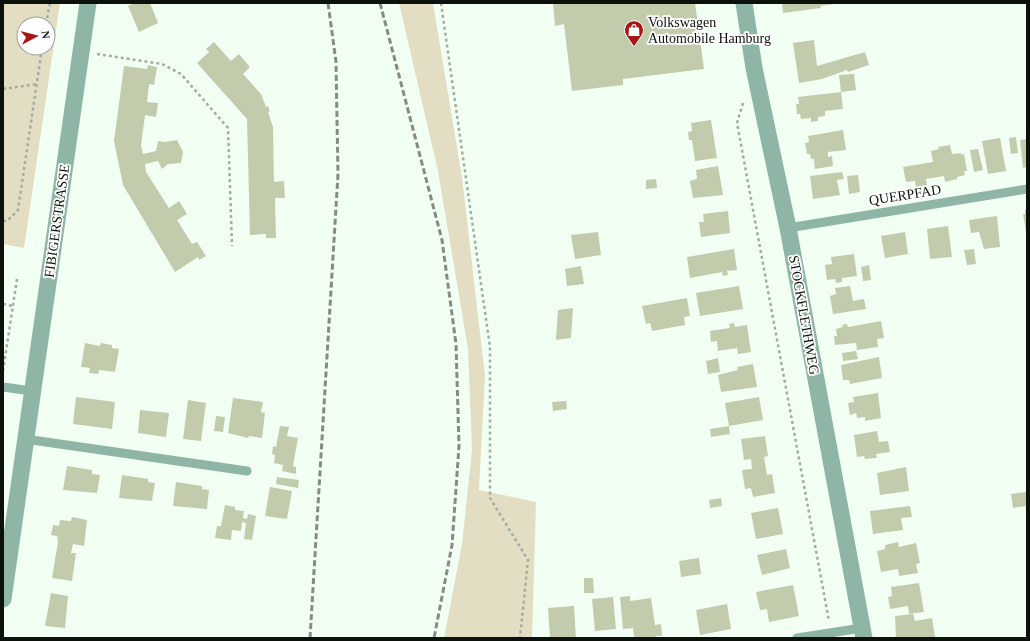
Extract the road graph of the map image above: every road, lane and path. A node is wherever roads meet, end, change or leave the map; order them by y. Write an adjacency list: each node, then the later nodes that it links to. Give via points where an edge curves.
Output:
1 (50, 3): 5 (path)
2 (88, 3): 6 (street, FIBIGERSTRASSE)
3 (441, 3): 26 (path, via 490,347 490,498 528,560)
4 (744, 3): 13 (street, STOCKFLETHWEG, via 754,68)
5 (48, 16)
6 (81, 52): 14 (path, via 162,64 181,74 228,128); 20 (street, FIBIGERSTRASSE)
7 (41, 56): 8 (path)
8 (37, 84): 9 (path); 12 (path, via 18,210 7,221)
9 (3, 90)
10 (745, 95): 24 (path, via 737,123)
11 (1027, 189): 13 (lane, QUERPFAD)
12 (3, 221)
13 (788, 228): 25 (street, STOCKFLETHWEG)
14 (232, 246)
15 (17, 279): 17 (path)
16 (3, 304): 17 (path)
17 (13, 306): 18 (path)
18 (3, 371)
19 (3, 387): 20 (lane)
20 (32, 391): 21 (street, FIBIGERSTRASSE)
21 (25, 440): 22 (lane); 23 (street, FIBIGERSTRASSE)
22 (247, 471)
23 (3, 599)
24 (831, 632): 25 (lane, STOCKFLETHWEG); 27 (lane, STOCKFLETHWEG)
25 (863, 633)
26 (520, 638)
27 (796, 638)

